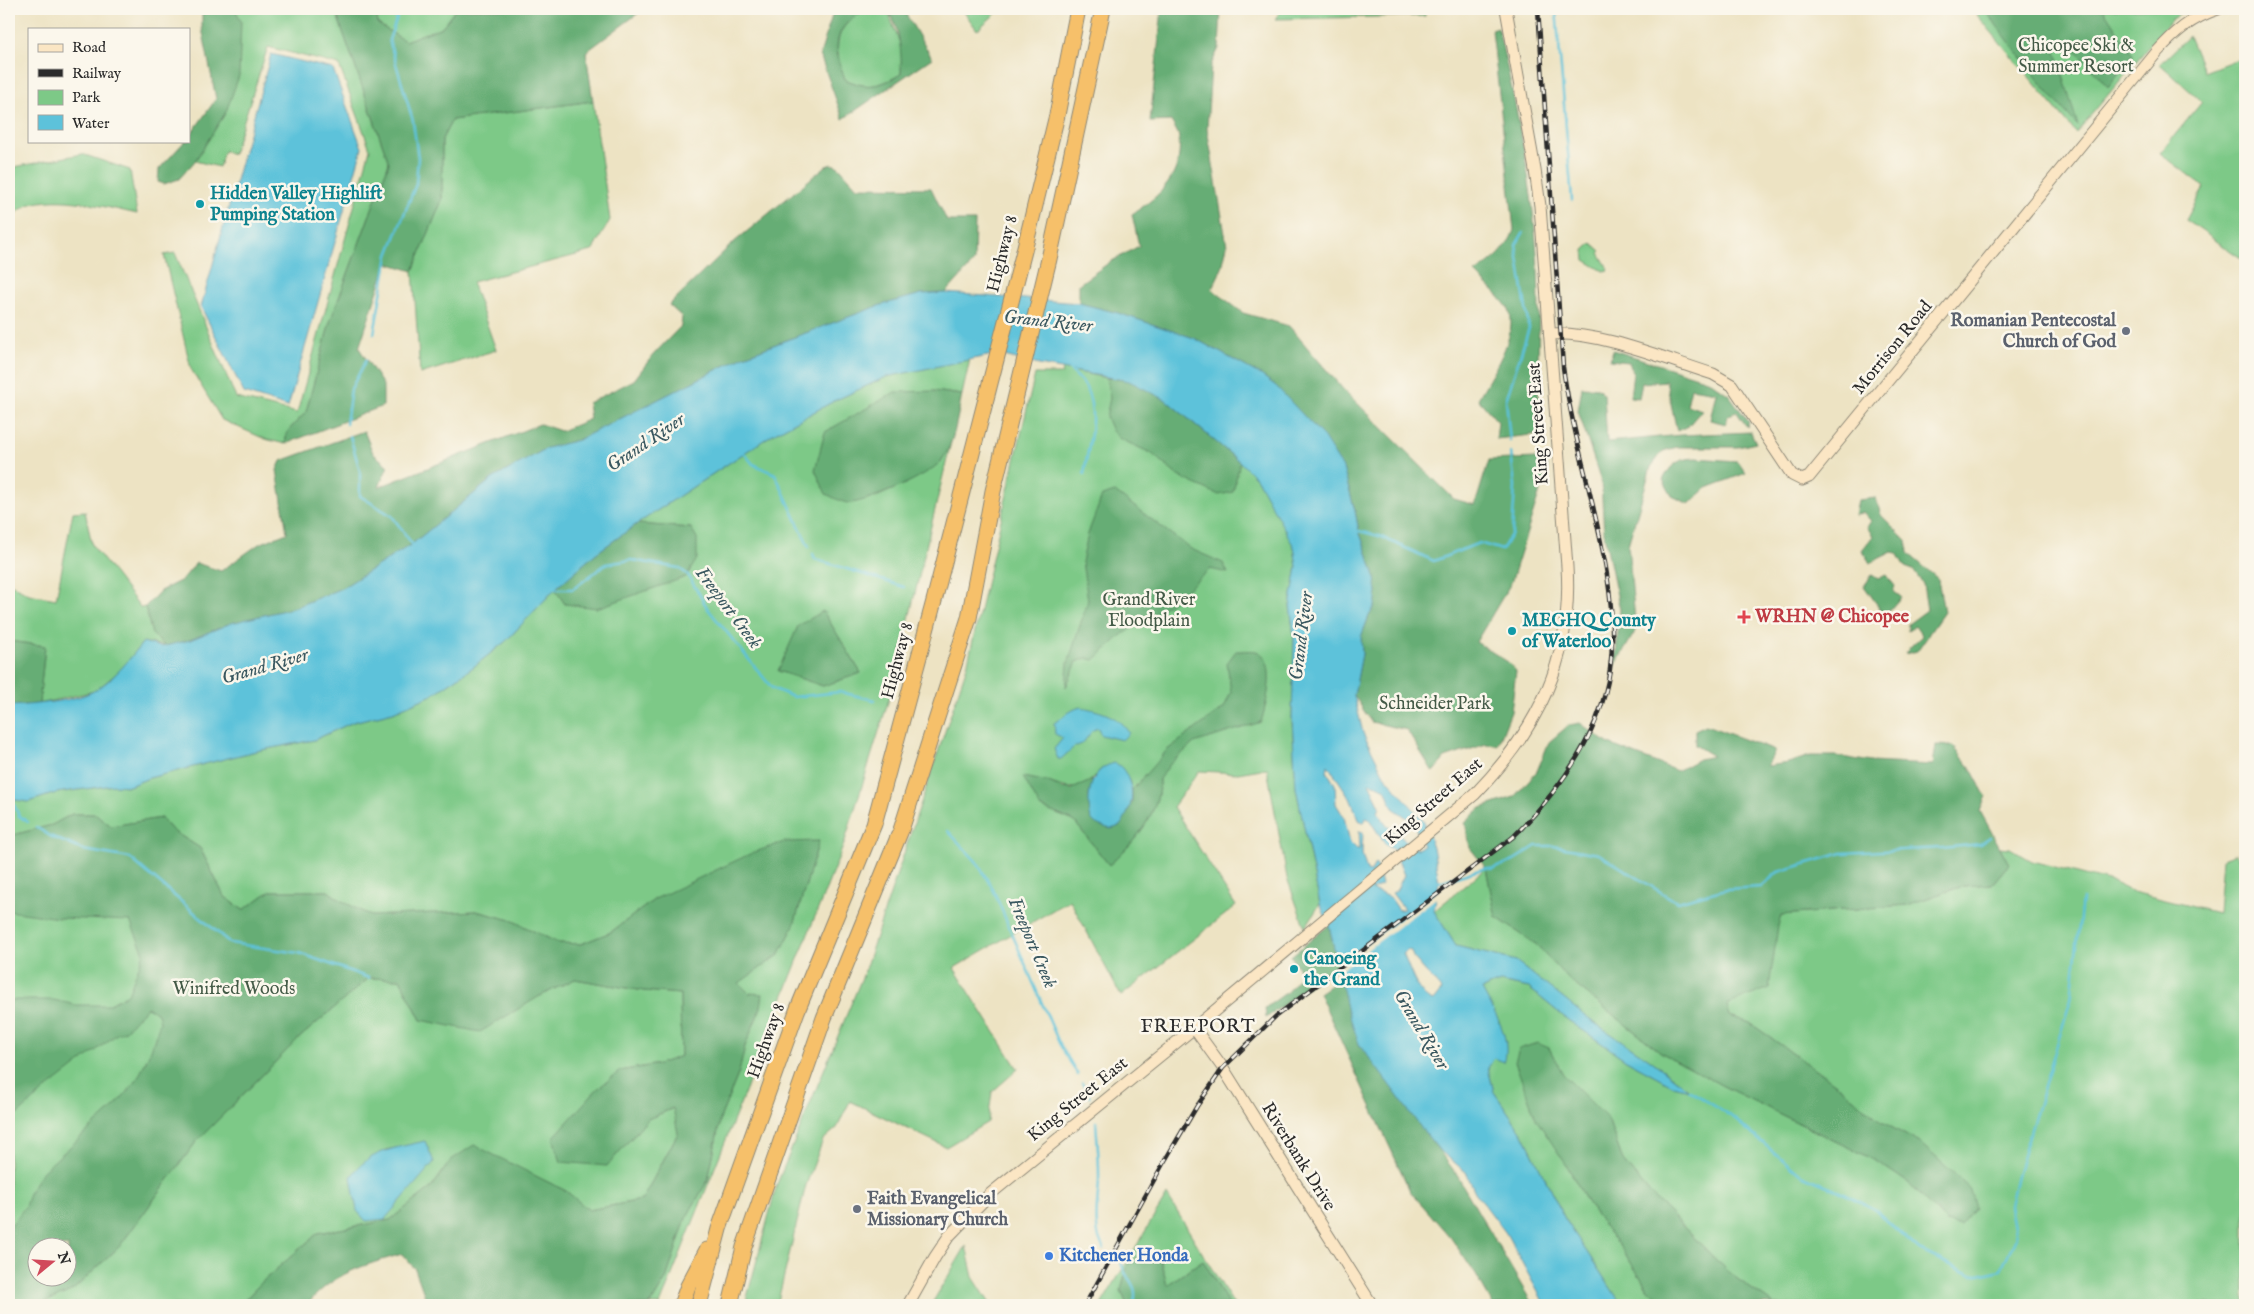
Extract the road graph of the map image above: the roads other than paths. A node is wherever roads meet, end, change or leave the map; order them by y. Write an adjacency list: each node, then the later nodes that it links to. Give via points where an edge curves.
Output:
1 (1078, 9): 7 (highway, Highway 8, via 1057,115 1024,251 874,824 797,1011)
2 (1104, 9): 10 (highway, via 1049,259 993,491 968,618 901,830 824,1018 744,1247)
3 (1506, 9): 5 (main road, King Street East, via 1535,170)
4 (2218, 9): 5 (main road, Morrison Road, via 2178,30 2157,52 1809,477 1797,479 1792,475 1732,385 1725,380 1593,337)
5 (1550, 334): 6 (main road, King Street East, via 1569,585 1561,649 1550,689 1524,736 1497,771 1454,812)
6 (1194, 1028): 11 (main road, King Street East, via 964,1218 935,1257); 12 (main road, Riverbank Drive, via 1223,1068)
7 (719, 1229): 8 (highway); 9 (highway, Highway 8)
8 (681, 1305)
9 (699, 1305)
10 (730, 1305)
11 (908, 1305)
12 (1372, 1305)

